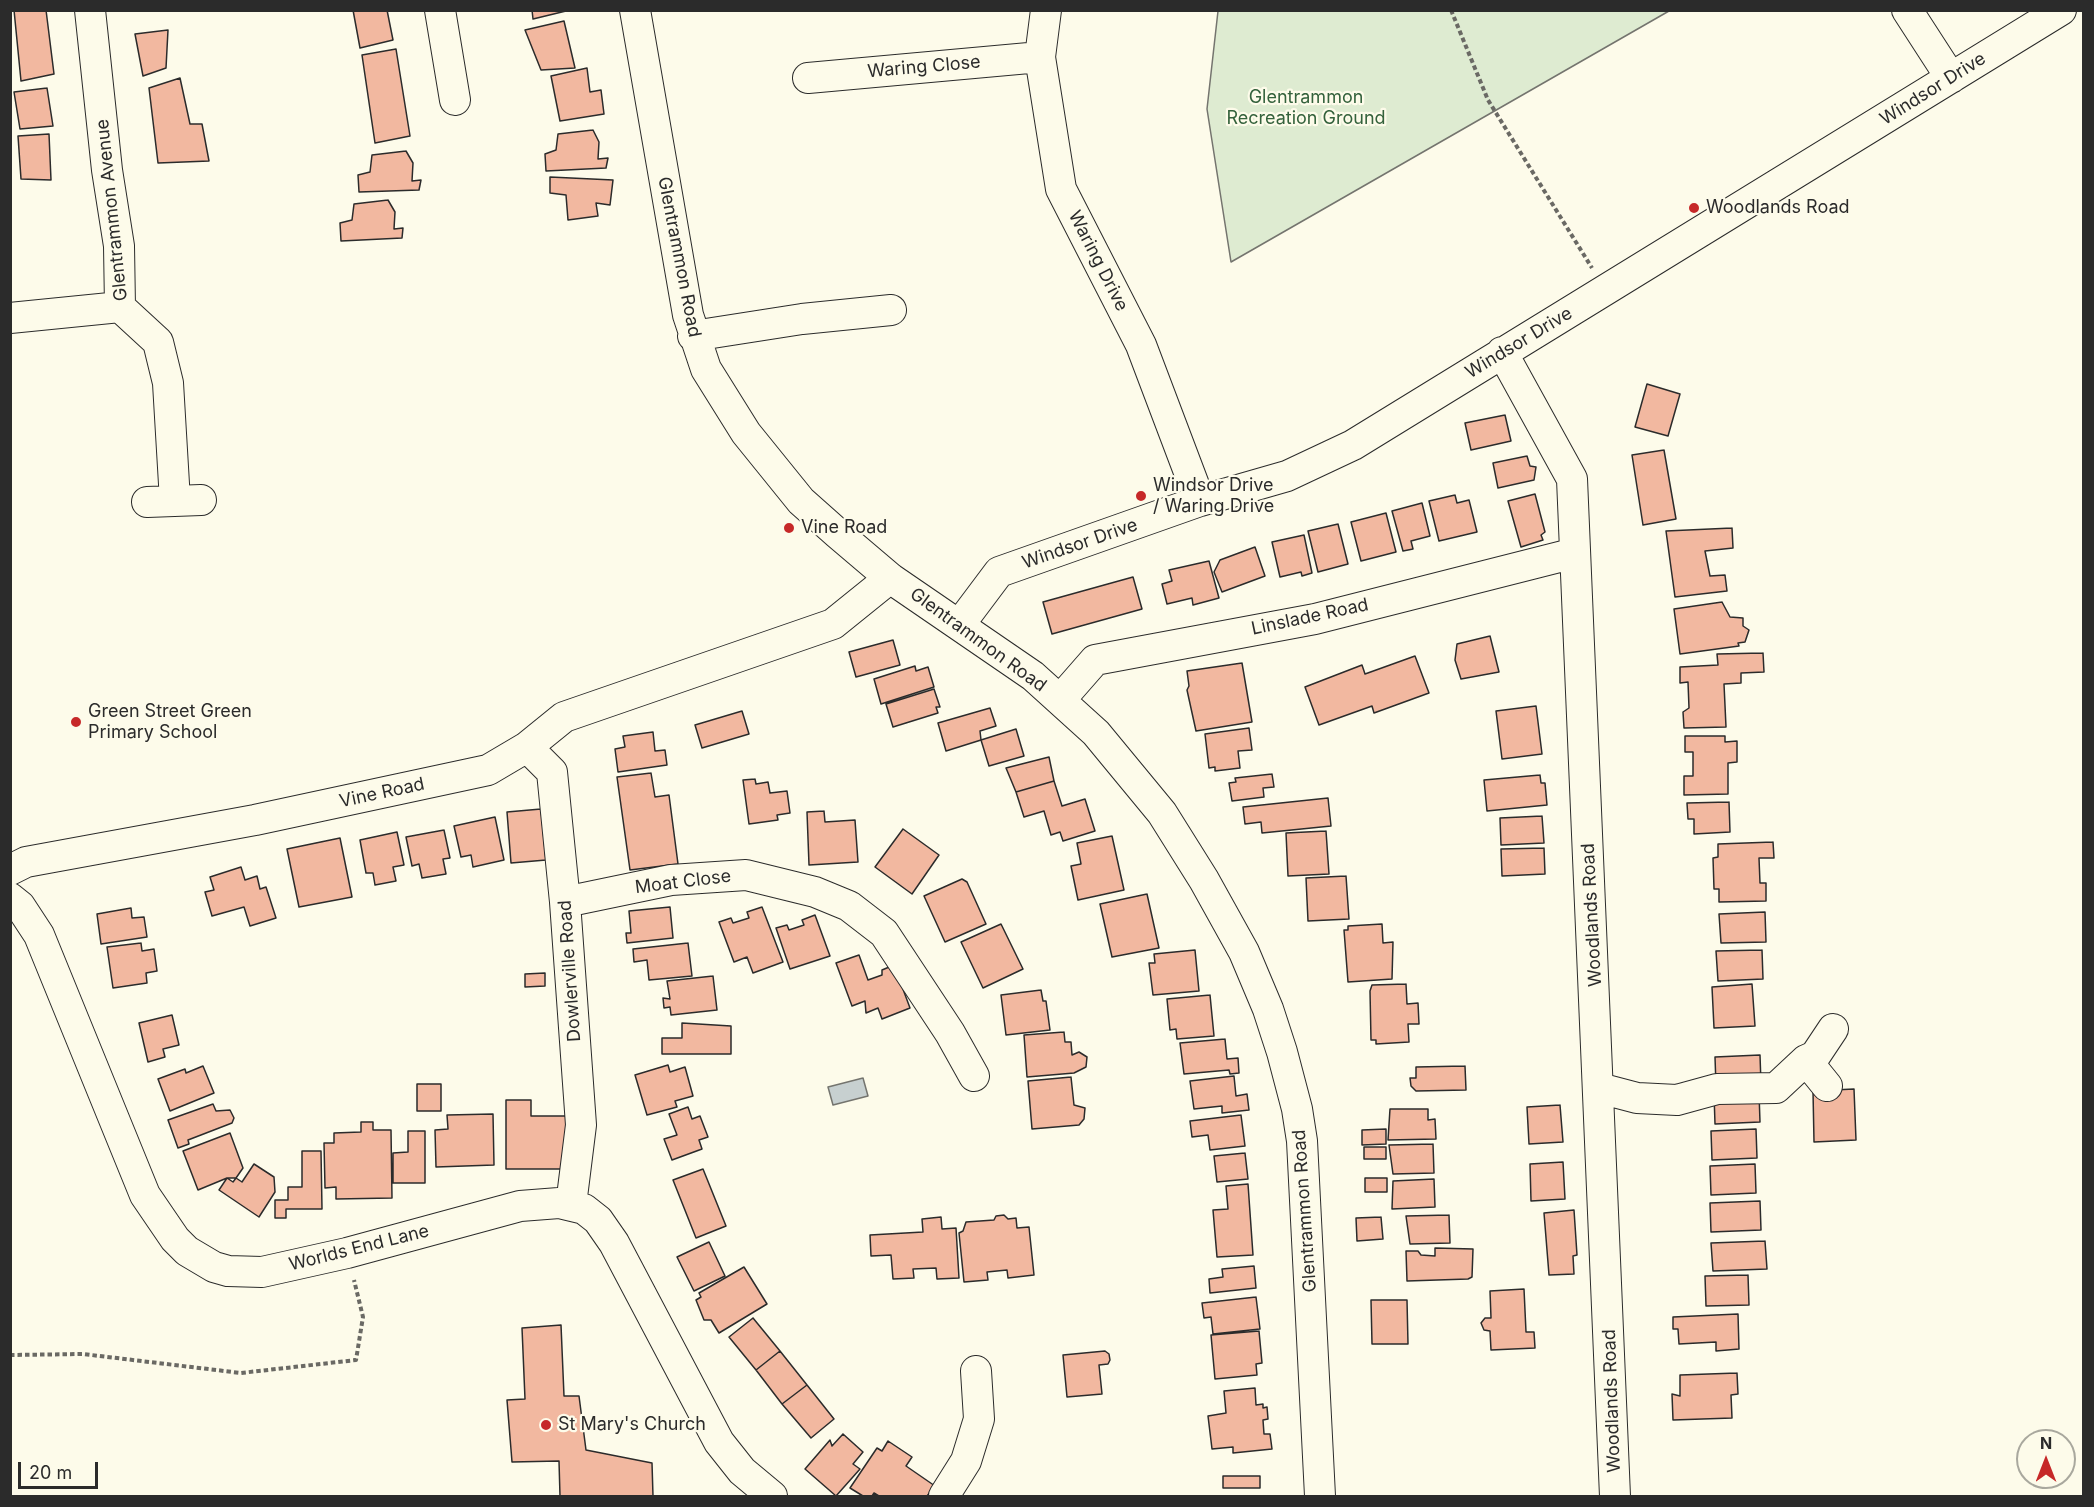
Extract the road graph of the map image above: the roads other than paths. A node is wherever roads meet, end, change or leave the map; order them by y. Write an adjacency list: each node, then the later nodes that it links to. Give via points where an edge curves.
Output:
1 (90, 10): 11 (street, Glentrammon Avenue, via 119,246)
2 (440, 10): 10 (street)
3 (634, 10): 14 (street, Glentrammon Road)
4 (1046, 10): 7 (street, Waring Drive)
5 (1907, 10): 9 (street)
6 (2061, 10): 9 (street, Windsor Drive)
7 (1040, 57): 8 (street, Waring Close); 17 (street, Waring Drive, via 1061,189 1141,345)
8 (808, 78)
9 (1951, 78): 15 (street, Windsor Drive)
10 (455, 100)
11 (120, 307): 13 (street); 16 (street, Glentrammon Avenue, via 158,342 168,383)
12 (891, 310): 14 (street)
13 (10, 318)
14 (693, 336): 19 (street, Glentrammon Road, via 706,369 746,433 781,478)
15 (1502, 352): 17 (street, Windsor Drive, via 1353,445 1287,476); 18 (street, Woodlands Road, via 1572,479)
16 (174, 501)
17 (1200, 501): 20 (street, Windsor Drive, via 999,572)
18 (1575, 553): 21 (street, Linslade Road, via 1315,619 1095,660); 30 (street, Woodlands Road)
19 (890, 578): 20 (street, Glentrammon Road); 22 (street, Vine Road, via 833,624 564,717)
20 (960, 624): 21 (street, Glentrammon Road)
21 (1060, 700): 35 (street, Glentrammon Road, via 1096,732 1162,813 1230,924 1268,1010 1297,1109 1306,1174)
22 (527, 747): 23 (street, Vine Road, via 488,770 255,820 26,862); 25 (street, Dowlerville Road, via 552,772)
23 (10, 870)
24 (10, 898): 31 (street, Worlds End Lane, via 39,935 145,1195 175,1239 214,1267 262,1272 520,1206)
25 (565, 902): 28 (street, Moat Close, via 671,880 746,874 815,892 849,906 884,933); 31 (street, Dowlerville Road, via 581,1125)
26 (1833, 1029): 27 (street, via 1815,1056)
27 (1806, 1060): 29 (street); 30 (street, via 1776,1088 1717,1089 1677,1100 1637,1098)
28 (974, 1076)
29 (1827, 1086)
30 (1599, 1088): 36 (street, Woodlands Road)
31 (570, 1205): 33 (street, Worlds End Lane, via 584,1209 606,1230 719,1442 742,1471)
32 (976, 1371): 34 (street, via 979,1419 966,1461)
33 (772, 1497)
34 (944, 1497)
35 (1320, 1497)
36 (1615, 1497)

